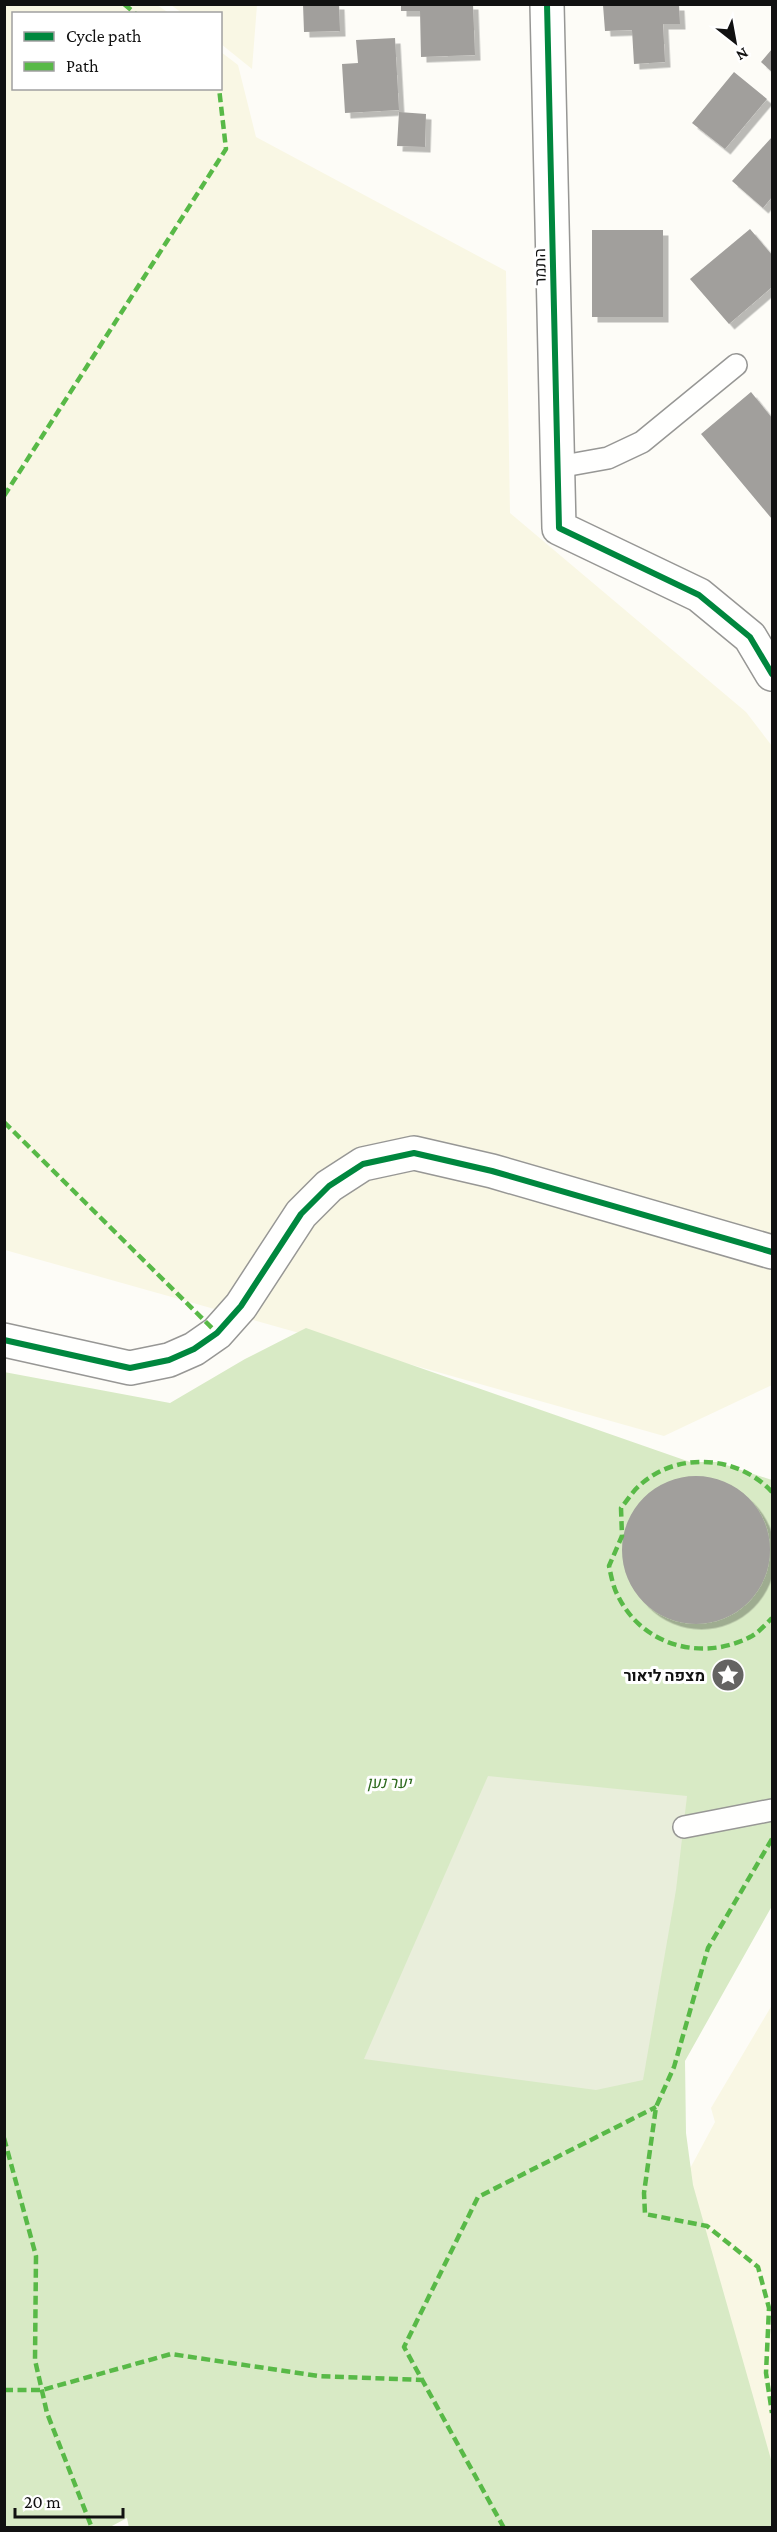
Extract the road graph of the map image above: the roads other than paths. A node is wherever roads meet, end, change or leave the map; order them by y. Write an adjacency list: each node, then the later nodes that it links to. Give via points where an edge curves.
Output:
1 (547, 4): 3 (street, התמר)
2 (736, 365): 3 (lane, via 642,442 608,458)
3 (558, 467): 4 (street, התמר, via 559,528 699,595 750,637)
4 (772, 674)
5 (772, 1252): 6 (street, via 492,1171 414,1153 363,1164 329,1186 301,1214 241,1306 217,1333 194,1349 169,1360 130,1368)
6 (4, 1340)
7 (772, 1810): 8 (lane)
8 (684, 1827)

